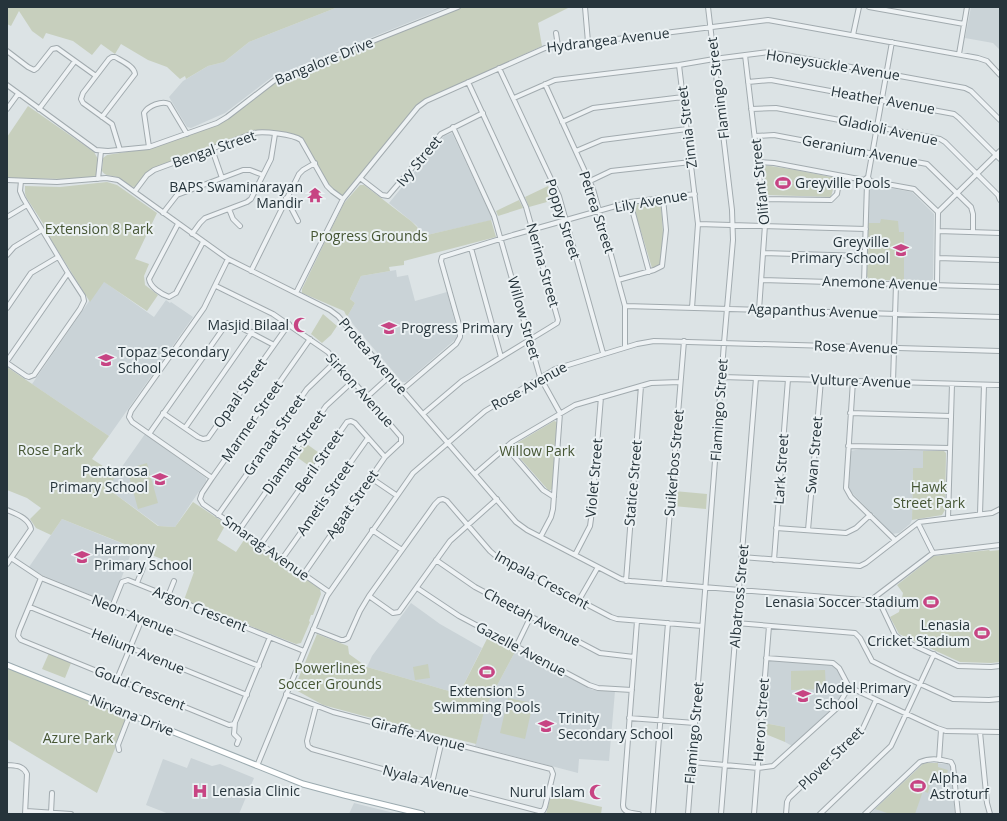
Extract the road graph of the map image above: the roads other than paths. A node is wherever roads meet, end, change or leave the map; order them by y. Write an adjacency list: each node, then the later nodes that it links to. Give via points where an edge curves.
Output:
1 (458, 7): 42 (street, Bangalore Drive, via 275,80 224,119)
2 (584, 7): 11 (street)
3 (708, 7): 8 (street, Flamingo Street)
4 (859, 7): 10 (street)
5 (869, 7): 7 (street)
6 (967, 7): 7 (street)
7 (964, 24): 15 (street)
8 (710, 27): 10 (street, Hydrangea Avenue, via 772,20); 11 (street, Hydrangea Avenue); 17 (street, Flamingo Street)
9 (556, 33): 13 (street)
10 (853, 35): 12 (street, Hydrangea Avenue)
11 (588, 42): 13 (street, Hydrangea Avenue)
12 (892, 42): 15 (street, Hydrangea Avenue); 21 (street)
13 (558, 46): 20 (street, Hydrangea Avenue, via 541,48)
14 (7, 51): 18 (street, via 32,69 37,68 54,48 58,48)
15 (958, 54): 22 (street, Hydrangea Avenue, via 984,60)
16 (745, 55): 17 (street, Honeysuckle Avenue); 21 (street, Honeysuckle Avenue, via 772,52); 25 (street, Olifant Street)
17 (714, 59): 19 (street, Honeysuckle Avenue); 85 (street, Flamingo Street)
18 (75, 61): 23 (street); 34 (street)
19 (680, 65): 26 (street, Honeysuckle Avenue, via 559,80); 29 (street, Zinnia Street)
20 (499, 68): 24 (street, Hydrangea Avenue); 30 (street, Poppy Street)
21 (886, 73): 31 (street); 37 (street, Honeysuckle Avenue, via 968,88)
22 (1000, 75)
23 (96, 76): 36 (street, via 81,99); 36 (street, via 112,57 135,72)
24 (468, 82): 35 (street, Nerina Street); 60 (street, Hydrangea Avenue, via 418,107)
25 (748, 82): 31 (street, Heather Avenue, via 769,79); 32 (street, Olifant Street)
26 (545, 84): 30 (street, Honeysuckle Avenue); 38 (street, Petrea Street)
27 (7, 85): 28 (street)
28 (18, 94): 33 (street); 34 (street)
29 (683, 97): 38 (street, via 594,108); 41 (street, Zinnia Street)
30 (514, 98): 81 (street, Poppy Street, via 559,196)
31 (882, 100): 40 (street); 50 (street, Heather Avenue, via 955,114)
32 (751, 108): 40 (street, Gladioli Avenue, via 776,108); 44 (street, Olifant Street)
33 (7, 109)
34 (39, 109): 48 (street, via 89,146)
35 (483, 113): 39 (street, Ivy Street); 90 (street, Nerina Street, via 525,204)
36 (102, 117): 47 (street, via 112,126)
37 (1000, 120)
38 (562, 122): 49 (street, Petrea Street)
39 (453, 127): 60 (street, Ivy Street, via 439,136 388,196 382,195); 95 (street, Willow Street, via 492,210)
40 (876, 127): 51 (street); 56 (street, Gladioli Avenue, via 943,140)
41 (687, 129): 49 (street, via 602,140); 53 (street, Zinnia Street)
42 (187, 134): 45 (street, Bangalore Drive); 45 (street, via 169,104 165,102 154,105 144,112)
43 (275, 134): 46 (street, Bengal Street, via 256,133); 55 (street, Bengal Street, via 299,138); 57 (street, via 270,159)
44 (755, 136): 51 (street, Geranium Avenue, via 774,135); 54 (street, Olifant Street)
45 (149, 147): 47 (street, Bangalore Drive)
46 (212, 149): 59 (street); 66 (street, Bengal Street, via 154,170)
47 (120, 150): 48 (street, Bangalore Drive)
48 (101, 151): 61 (street)
49 (576, 151): 65 (street, Petrea Street)
50 (998, 153): 52 (street, Heather Avenue); 56 (street)
51 (872, 154): 63 (street); 67 (street, Geranium Avenue, via 927,164)
52 (1000, 158)
53 (691, 162): 65 (street, via 611,172); 68 (street, Zinnia Street)
54 (758, 162): 58 (street); 72 (street, Olifant Street)
55 (315, 163): 69 (street, via 298,174); 71 (street, Bengal Street, via 330,189)
56 (977, 174): 67 (street); 73 (street, Gladioli Avenue)
57 (263, 175): 59 (street, via 246,170); 76 (street, via 249,201)
58 (840, 176): 63 (street); 72 (street, via 837,194 831,200)
59 (222, 178): 79 (street, via 177,195)
60 (360, 178): 71 (street, Hydrangea Avenue)
61 (98, 179): 64 (street, Protea Avenue); 66 (street, Protea Avenue, via 115,179)
62 (7, 180): 64 (street, Protea Avenue)
63 (867, 180): 78 (street, via 914,189); 88 (street)
64 (21, 181): 75 (street, via 20,191)
65 (590, 181): 77 (street, Petrea Street)
66 (135, 191): 79 (street, Protea Avenue)
67 (958, 193): 78 (street); 92 (street, Geranium Avenue, via 972,209)
68 (695, 194): 70 (street, Lily Avenue); 84 (street, Zinnia Street)
69 (286, 198): 82 (street); 105 (street)
70 (663, 198): 74 (street, Lily Avenue); 106 (street, via 666,230 664,261 661,267)
71 (343, 199): 115 (street, Hydrangea Avenue)
72 (762, 199): 86 (street, Olifant Street)
73 (1000, 200)
74 (630, 202): 77 (street, Lily Avenue); 106 (street)
75 (27, 205): 80 (street); 89 (street)
76 (229, 209): 87 (street, via 233,219); 94 (street, via 202,220)
77 (599, 211): 81 (street, Lily Avenue); 108 (street, Petrea Street)
78 (938, 212): 91 (street)
79 (163, 213): 83 (street, Protea Avenue)
80 (7, 216)
81 (566, 220): 90 (street, Lily Avenue); 133 (street, Poppy Street)
82 (298, 221)
83 (178, 224): 94 (street, Protea Avenue); 96 (street, via 150,279 152,286 169,297 176,293)
84 (698, 224): 85 (street); 118 (street, Zinnia Street)
85 (734, 225): 86 (street); 119 (street, Flamingo Street)
86 (766, 225): 88 (street); 98 (street, Olifant Street)
87 (240, 226)
88 (866, 229): 100 (street)
89 (42, 230): 99 (street, via 14,248); 101 (street)
90 (533, 230): 95 (street, Lily Avenue); 126 (street, Nerina Street, via 558,320)
91 (938, 231): 92 (street); 102 (street)
92 (973, 232): 93 (street)
93 (1000, 233)
94 (192, 234): 96 (street, Protea Avenue)
95 (502, 239): 97 (street, Lily Avenue); 126 (street, Willow Street)
96 (203, 242): 103 (street, Protea Avenue)
97 (471, 248): 134 (street); 151 (street, Lily Avenue, via 445,256 441,261 460,328 460,337 456,344)
98 (763, 253): 100 (street); 109 (street, Olifant Street)
99 (7, 256)
100 (865, 256): 110 (street)
101 (58, 257): 107 (street); 117 (street, via 31,273)
102 (938, 258): 104 (street); 112 (street)
103 (228, 259): 105 (street, Protea Avenue); 113 (street)
104 (1000, 260)
105 (251, 271): 115 (street, Protea Avenue)
106 (649, 272): 108 (street)
107 (68, 273): 136 (street); 136 (street, via 84,298 80,309 34,375 26,376)
108 (618, 280): 116 (street, Petrea Street)
109 (761, 280): 110 (street, Anemone Avenue); 120 (street, Olifant Street)
110 (864, 283): 111 (street, Anemone Avenue)
111 (896, 284): 112 (street, Anemone Avenue); 121 (street)
112 (937, 285): 114 (street, Anemone Avenue)
113 (216, 286): 123 (street, Sirkon Avenue); 160 (street, via 204,308 131,411 131,421)
114 (1000, 287)
115 (296, 293): 137 (street, Protea Avenue, via 335,314)
116 (625, 306): 118 (street, Agapanthus Avenue); 130 (street, Petrea Street)
117 (7, 308)
118 (692, 308): 119 (street, Agapanthus Avenue)
119 (728, 309): 120 (street, Agapanthus Avenue); 128 (street, Flamingo Street)
120 (759, 310): 121 (street, Agapanthus Avenue)
121 (895, 314): 122 (street, Agapanthus Avenue); 131 (street)
122 (1000, 317)
123 (289, 324): 125 (street, Sirkon Avenue); 129 (street, Opaal Street)
124 (252, 332): 129 (street); 154 (street, via 232,323 226,324); 159 (street)
125 (310, 339): 135 (street, Sirkon Avenue); 169 (street, Marmer Street)
126 (530, 340): 134 (street, Nerina Street); 138 (street, Willow Street)
127 (684, 342): 128 (street, Rose Avenue); 130 (street, Rose Avenue, via 650,341); 145 (street, Suikerbos Street)
128 (724, 343): 131 (street, Rose Avenue); 139 (street, Flamingo Street)
129 (274, 345): 159 (street, Opaal Street, via 209,438 201,438)
130 (624, 347): 133 (street, Rose Avenue)
131 (894, 348): 132 (street, Rose Avenue); 146 (street)
132 (1000, 351)
133 (603, 353): 138 (street, Rose Avenue, via 560,366)
134 (502, 357): 157 (street, Nerina Street, via 462,381)
135 (336, 361): 143 (street, Sirkon Avenue); 178 (street, Granaat Street, via 307,388)
136 (7, 362)
137 (390, 376): 151 (street, Protea Avenue); 152 (street)
138 (540, 377): 155 (street, Willow Street); 163 (street, Rose Avenue, via 489,408)
139 (722, 377): 140 (street, Vulture Avenue); 208 (street, Flamingo Street)
140 (756, 378): 141 (street, Vulture Avenue); 194 (street, Albatross Street)
141 (788, 379): 142 (street, Vulture Avenue); 183 (street, Lark Street)
142 (820, 380): 144 (street, Vulture Avenue); 186 (street, Swan Street)
143 (353, 381): 152 (street, Sirkon Avenue); 184 (street, Diamant Street, via 326,406)
144 (852, 381): 146 (street, Vulture Avenue); 156 (street)
145 (680, 382): 150 (street, via 654,382); 207 (street, Suikerbos Street)
146 (893, 382): 147 (street, Vulture Avenue)
147 (952, 384): 148 (street, Vulture Avenue); 158 (street)
148 (984, 385): 149 (street, Vulture Avenue); 177 (street)
149 (1000, 385)
150 (641, 386): 153 (street); 205 (street, Statice Street)
151 (402, 390): 157 (street, Protea Avenue)
152 (367, 397): 161 (street, Sirkon Avenue)
153 (601, 397): 155 (street); 193 (street, Violet Street, via 591,520)
154 (163, 413): 159 (street, Opaal Street); 160 (street)
155 (560, 413): 165 (street); 172 (street)
156 (850, 413): 158 (street); 164 (street)
157 (423, 414): 163 (street, Protea Avenue)
158 (950, 416): 166 (street)
159 (185, 428)
160 (149, 434): 169 (street)
161 (400, 436): 167 (street, Agaat Street, via 400,442)
162 (368, 438): 167 (street, Beril Street); 189 (street, Beril Street, via 354,422 348,421); 196 (street, Ametis Street)
163 (448, 443): 168 (street, Protea Avenue); 171 (street, Rose Avenue, via 412,473)
164 (848, 446): 166 (street); 179 (street, via 846,490)
165 (506, 447): 168 (street); 172 (street, via 543,490)
166 (950, 448): 180 (street)
167 (385, 457): 170 (street, Agaat Street)
168 (475, 474): 173 (street, Protea Avenue)
169 (212, 478): 174 (street, Marmer Street, via 200,496)
170 (371, 478): 171 (street); 202 (street, Agaat Street)
171 (396, 495): 185 (street, Rose Avenue)
172 (554, 497): 187 (street, via 551,517)
173 (497, 499): 182 (street); 187 (street, Protea Avenue, via 518,524)
174 (203, 504): 178 (street, Smarag Avenue)
175 (1000, 509): 177 (street)
176 (7, 510): 195 (street, via 24,518 31,527)
177 (980, 514): 180 (street)
178 (218, 515): 184 (street, Smarag Avenue)
179 (870, 516): 186 (street, via 848,532); 188 (street)
180 (948, 518): 181 (street)
181 (918, 523): 188 (street); 192 (street)
182 (468, 525): 191 (street, Impala Crescent, via 447,501 440,499); 197 (street, via 450,541); 215 (street, Impala Crescent, via 497,557)
183 (776, 528): 186 (street); 198 (street, Lark Street)
184 (240, 529): 189 (street, Smarag Avenue)
185 (372, 530): 191 (street); 211 (street, Rose Avenue)
186 (808, 530)
187 (540, 536): 193 (street, Protea Avenue)
188 (895, 540): 198 (street, via 860,566)
189 (261, 544): 196 (street, Smarag Avenue)
190 (1000, 545): 192 (street)
191 (402, 550): 213 (street, Impala Crescent)
192 (933, 553): 214 (street)
193 (575, 555): 200 (street, Protea Avenue)
194 (742, 557): 198 (street); 210 (street, Albatross Street)
195 (11, 558): 199 (street); 203 (street, Neon Avenue)
196 (282, 560): 202 (street, Smarag Avenue)
197 (436, 560): 209 (street); 218 (street, Cheetah Avenue, via 475,587)
198 (774, 560)
199 (7, 564)
200 (598, 567): 205 (street, Protea Avenue); 215 (street)
201 (143, 568): 206 (street)
202 (303, 574): 211 (street, Smarag Avenue)
203 (41, 578): 216 (street, Goud Crescent); 217 (street, Neon Avenue)
204 (174, 581): 212 (street)
205 (626, 581): 207 (street, Protea Avenue)
206 (137, 583): 212 (street, Argon Crescent); 217 (street, Argon Crescent, via 123,581)
207 (664, 584): 208 (street, Protea Avenue)
208 (706, 587): 210 (street, Protea Avenue); 223 (street, Flamingo Street)
209 (417, 588): 213 (street, via 401,611 396,613); 228 (street, Gazelle Avenue, via 459,616)
210 (739, 590): 214 (street, Protea Avenue); 222 (street, Albatross Street)
211 (329, 592): 225 (street, Rose Avenue)
212 (168, 596): 226 (street, Argon Crescent)
213 (369, 596): 225 (street, Impala Crescent, via 347,639 341,640)
214 (876, 599): 230 (street, via 897,636)
215 (579, 600): 220 (street, Impala Crescent, via 614,618)
216 (30, 607): 227 (street, Helium Avenue); 236 (street, Goud Crescent, via 19,631 20,638)
217 (112, 607): 219 (street, Neon Avenue)
218 (531, 616): 228 (street); 231 (street, Cheetah Avenue, via 603,654)
219 (142, 619): 227 (street); 234 (street, Neon Avenue)
220 (637, 621): 221 (street, Impala Crescent); 231 (street)
221 (668, 623): 223 (street, Impala Crescent); 248 (street)
222 (736, 623): 224 (street); 260 (street, Albatross Street)
223 (702, 626): 250 (street, Flamingo Street)
224 (769, 626): 232 (street, Heron Street); 237 (street, via 855,632 875,664)
225 (313, 629): 229 (street, Rose Avenue)
226 (270, 637): 229 (street, Argon Crescent); 234 (street)
227 (130, 647): 236 (street); 241 (street, Helium Avenue)
228 (516, 647): 239 (street, Gazelle Avenue, via 593,687)
229 (304, 651): 240 (street, Rose Avenue)
230 (934, 654): 235 (street, via 958,666); 237 (street)
231 (634, 657): 239 (street)
232 (766, 658): 238 (street, via 833,663 839,668); 262 (street, Heron Street)
233 (7, 665): 245 (main road, Nirvana Drive)
234 (258, 666): 241 (street)
235 (1000, 666)
236 (117, 679): 249 (street, Goud Crescent, via 229,725)
237 (920, 684): 242 (street, via 952,699); 246 (street)
238 (849, 687): 243 (street); 262 (street, via 836,709 783,759 773,766)
239 (632, 690): 247 (street)
240 (286, 694): 244 (street, Giraffe Avenue); 261 (street, Rose Avenue)
241 (247, 695): 249 (street)
242 (1000, 699)
243 (876, 700): 246 (street); 275 (street, Plover Street, via 863,728 789,798)
244 (316, 706): 254 (street, Giraffe Avenue); 264 (street, Nyala Avenue, via 307,741 310,748)
245 (130, 714): 256 (street, via 118,744); 261 (main road, Nirvana Drive)
246 (907, 714): 251 (street); 276 (street, via 890,749)
247 (629, 718): 248 (street); 270 (street, via 623,801 624,809)
248 (660, 720): 250 (street); 271 (street)
249 (235, 722): 255 (street, via 234,734 238,739)
250 (695, 723): 258 (street, Flamingo Street)
251 (941, 730): 252 (street); 257 (street)
252 (980, 732): 253 (street); 279 (street)
253 (1000, 732)
254 (442, 740): 263 (street, Giraffe Avenue); 264 (street)
255 (237, 744)
256 (119, 750)
257 (939, 760): 277 (street, via 920,762); 278 (street, via 950,762 953,766)
258 (692, 762): 260 (street); 272 (street, Flamingo Street)
259 (7, 765): 266 (street, via 22,767 27,774)
260 (725, 765): 262 (street); 273 (street, Albatross Street)
261 (257, 766): 269 (main road, Nirvana Drive, via 319,788)
262 (758, 768): 274 (street, Heron Street)
263 (551, 769): 264 (street, Nyala Avenue, via 553,774 550,791 546,807 541,811)
264 (432, 783)
265 (52, 793): 267 (street)
266 (26, 812): 267 (street)
267 (51, 813): 268 (street)
268 (71, 814)
269 (422, 814)
270 (639, 814)
271 (653, 814)
272 (688, 814)
273 (721, 814)
274 (754, 814)
275 (786, 814)
276 (820, 814)
277 (865, 814)
278 (958, 814)
279 (990, 814)

